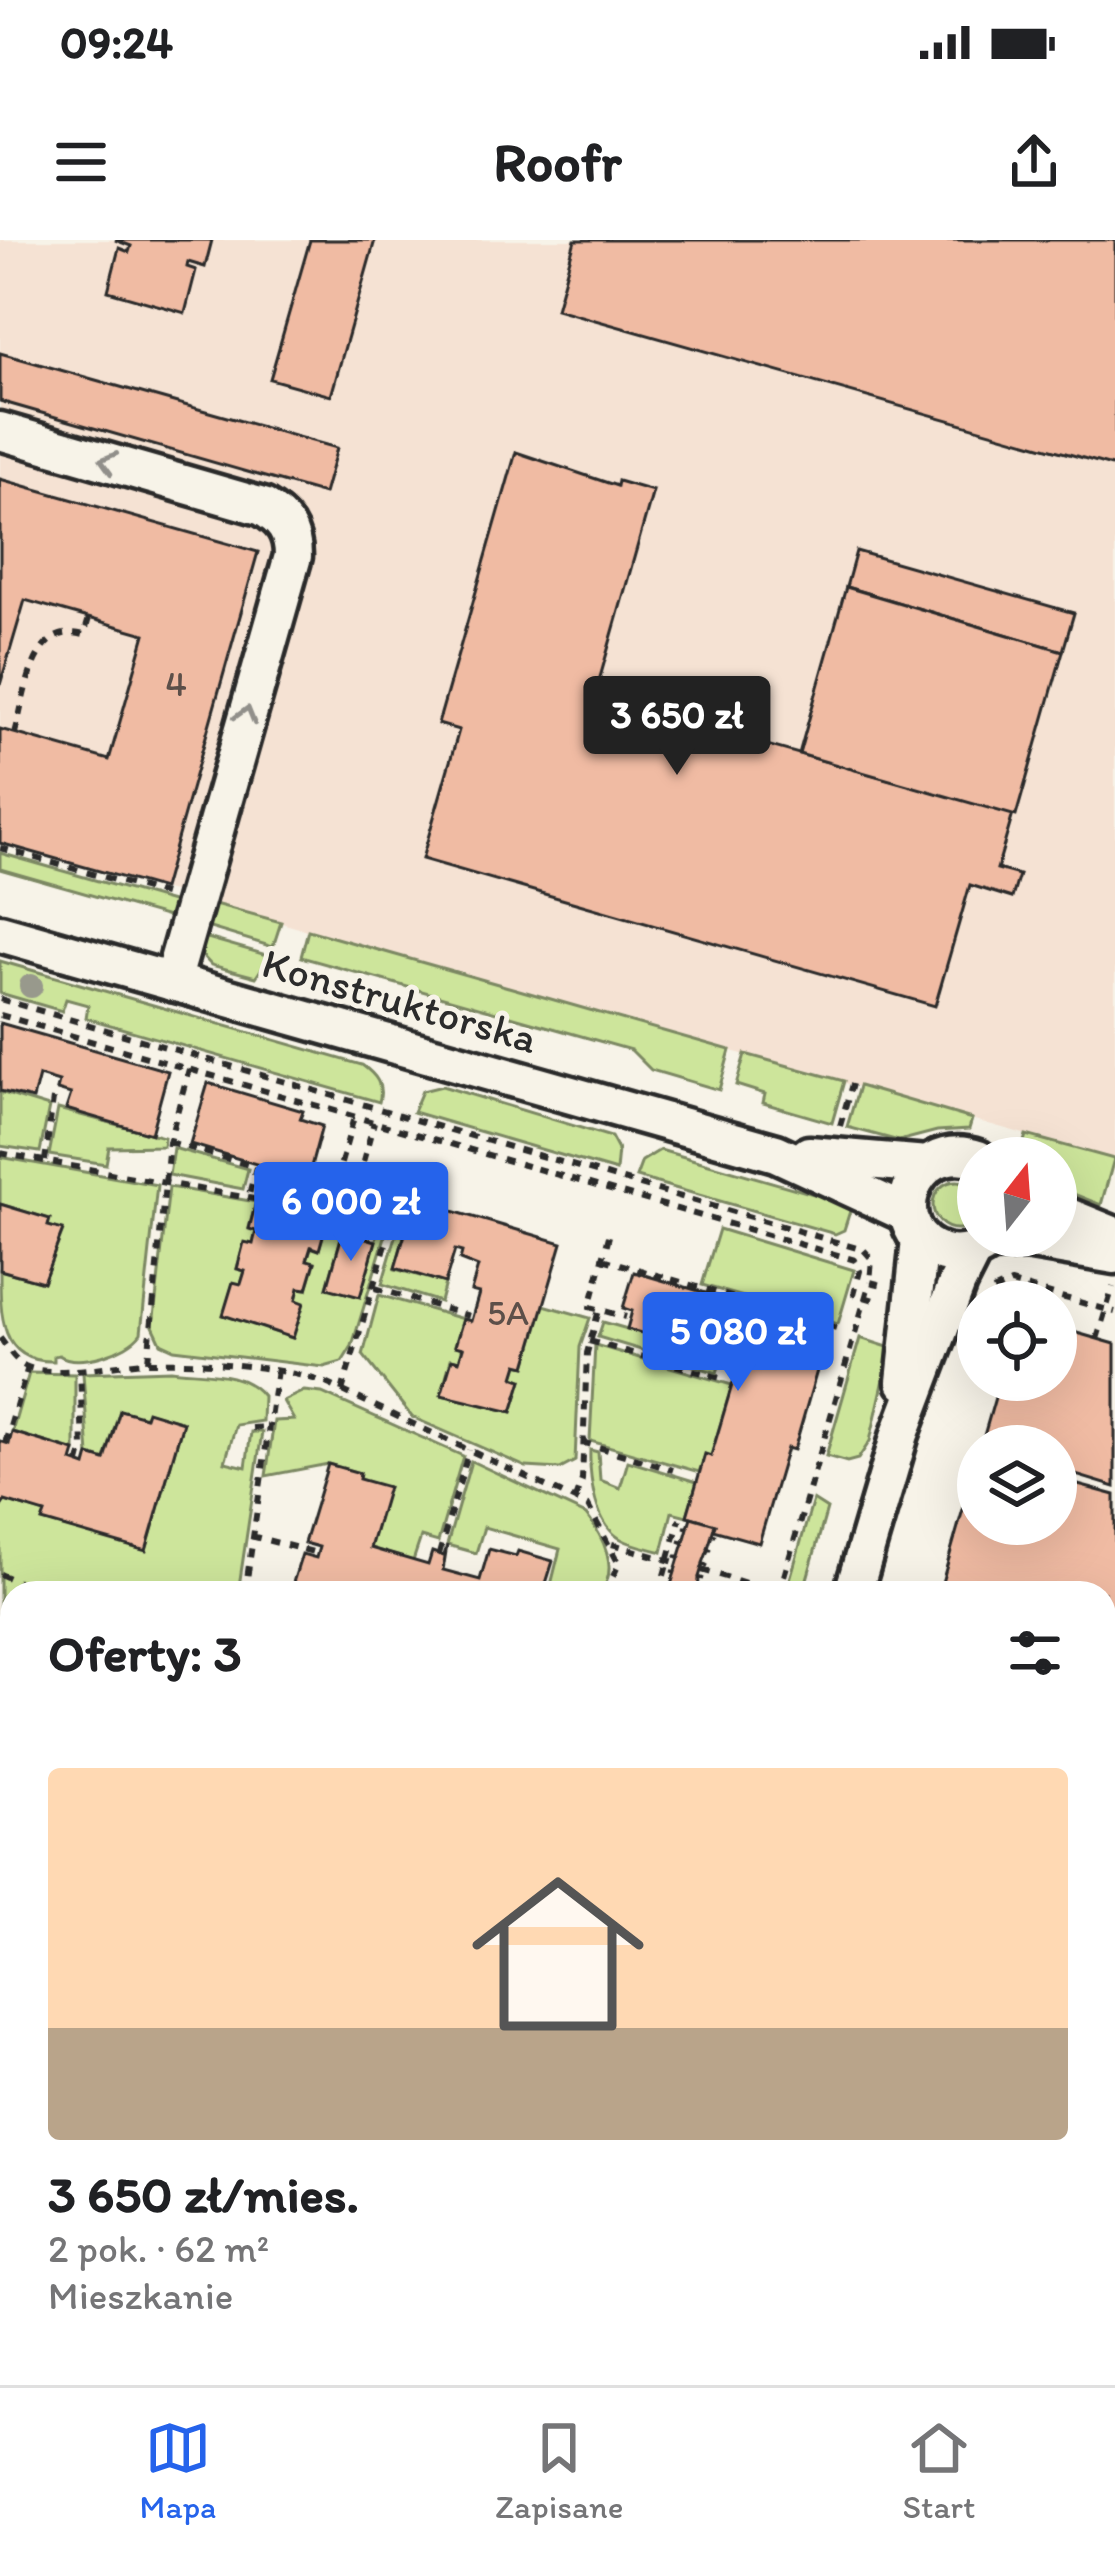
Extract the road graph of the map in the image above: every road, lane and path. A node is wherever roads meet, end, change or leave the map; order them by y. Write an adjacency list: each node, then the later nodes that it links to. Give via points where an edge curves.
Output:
1 (0, 431): 5 (street, one-way to 1, via 293,556 290,532 263,507)
2 (89, 618): 3 (path, via 84,635 59,634 41,646)
3 (15, 734)
4 (0, 848): 5 (path)
5 (193, 902): 7 (street)
6 (0, 933): 7 (street, Konstruktorska)
7 (172, 982): 18 (street, Konstruktorska)
8 (0, 999): 37 (path, via 864,1250 872,1259)
9 (0, 1015): 10 (path)
10 (189, 1069): 13 (path); 16 (path)
11 (852, 1084): 15 (path)
12 (53, 1099): 20 (path)
13 (354, 1117): 14 (path); 25 (path)
14 (374, 1122): 25 (path, via 356,1187); 40 (path, via 855,1260 854,1294)
15 (839, 1130)
16 (170, 1142): 24 (path); 26 (path, via 256,1167)
17 (0, 1153): 20 (path)
18 (776, 1153): 21 (street, Konstruktorska); 29 (street, Konstruktorska, via 878,1197)
19 (957, 1156): 21 (street, Konstruktorska)
20 (45, 1161): 24 (path)
21 (927, 1165): 29 (street, via 912,1184)
22 (313, 1174): 25 (path)
23 (406, 1177): 39 (path)
24 (165, 1181): 26 (path); 52 (path)
25 (336, 1181)
26 (249, 1195): 27 (path)
27 (265, 1201)
28 (1077, 1221): 31 (street)
29 (914, 1227): 32 (street, Konstruktorska, via 945,1253); 61 (street)
30 (609, 1236): 35 (path)
31 (1115, 1236)
32 (957, 1250)
33 (974, 1257): 61 (street, via 962,1270)
34 (1074, 1257): 36 (street)
35 (603, 1259): 43 (path, via 590,1307); 47 (path)
36 (1114, 1271): 44 (path)
37 (870, 1282): 38 (path); 40 (path)
38 (887, 1287)
39 (375, 1288): 45 (path); 58 (path)
40 (865, 1298): 42 (path); 79 (path)
41 (1077, 1302): 44 (path)
42 (892, 1306)
43 (599, 1310): 46 (path); 50 (path)
44 (1110, 1311): 48 (path)
45 (469, 1316)
46 (626, 1318)
47 (843, 1330)
48 (1097, 1339)
49 (1, 1341): 53 (path)
50 (590, 1341): 57 (path); 62 (path)
51 (59, 1355): 55 (path)
52 (148, 1362): 54 (path); 56 (path)
53 (28, 1367): 55 (path); 63 (path)
54 (80, 1368): 55 (path); 65 (path)
55 (59, 1369)
56 (277, 1370): 58 (path); 59 (path)
57 (724, 1379)
58 (342, 1391): 64 (path)
59 (268, 1427): 60 (path); 69 (path)
60 (252, 1428)
61 (900, 1434): 80 (street)
62 (582, 1442): 66 (path); 67 (path)
63 (5, 1443)
64 (469, 1450): 67 (path); 72 (path)
65 (79, 1463)
66 (673, 1471)
67 (575, 1499): 70 (path, via 592,1509)
68 (680, 1519): 73 (path)
69 (251, 1536): 71 (path); 75 (path)
70 (610, 1544): 73 (path); 76 (path, via 619,1571)
71 (317, 1553)
72 (440, 1554)
73 (673, 1562): 77 (path)
74 (702, 1570): 78 (path)
75 (246, 1581)
76 (613, 1581)
77 (664, 1581)
78 (739, 1581)
79 (782, 1581)
80 (857, 1581)

